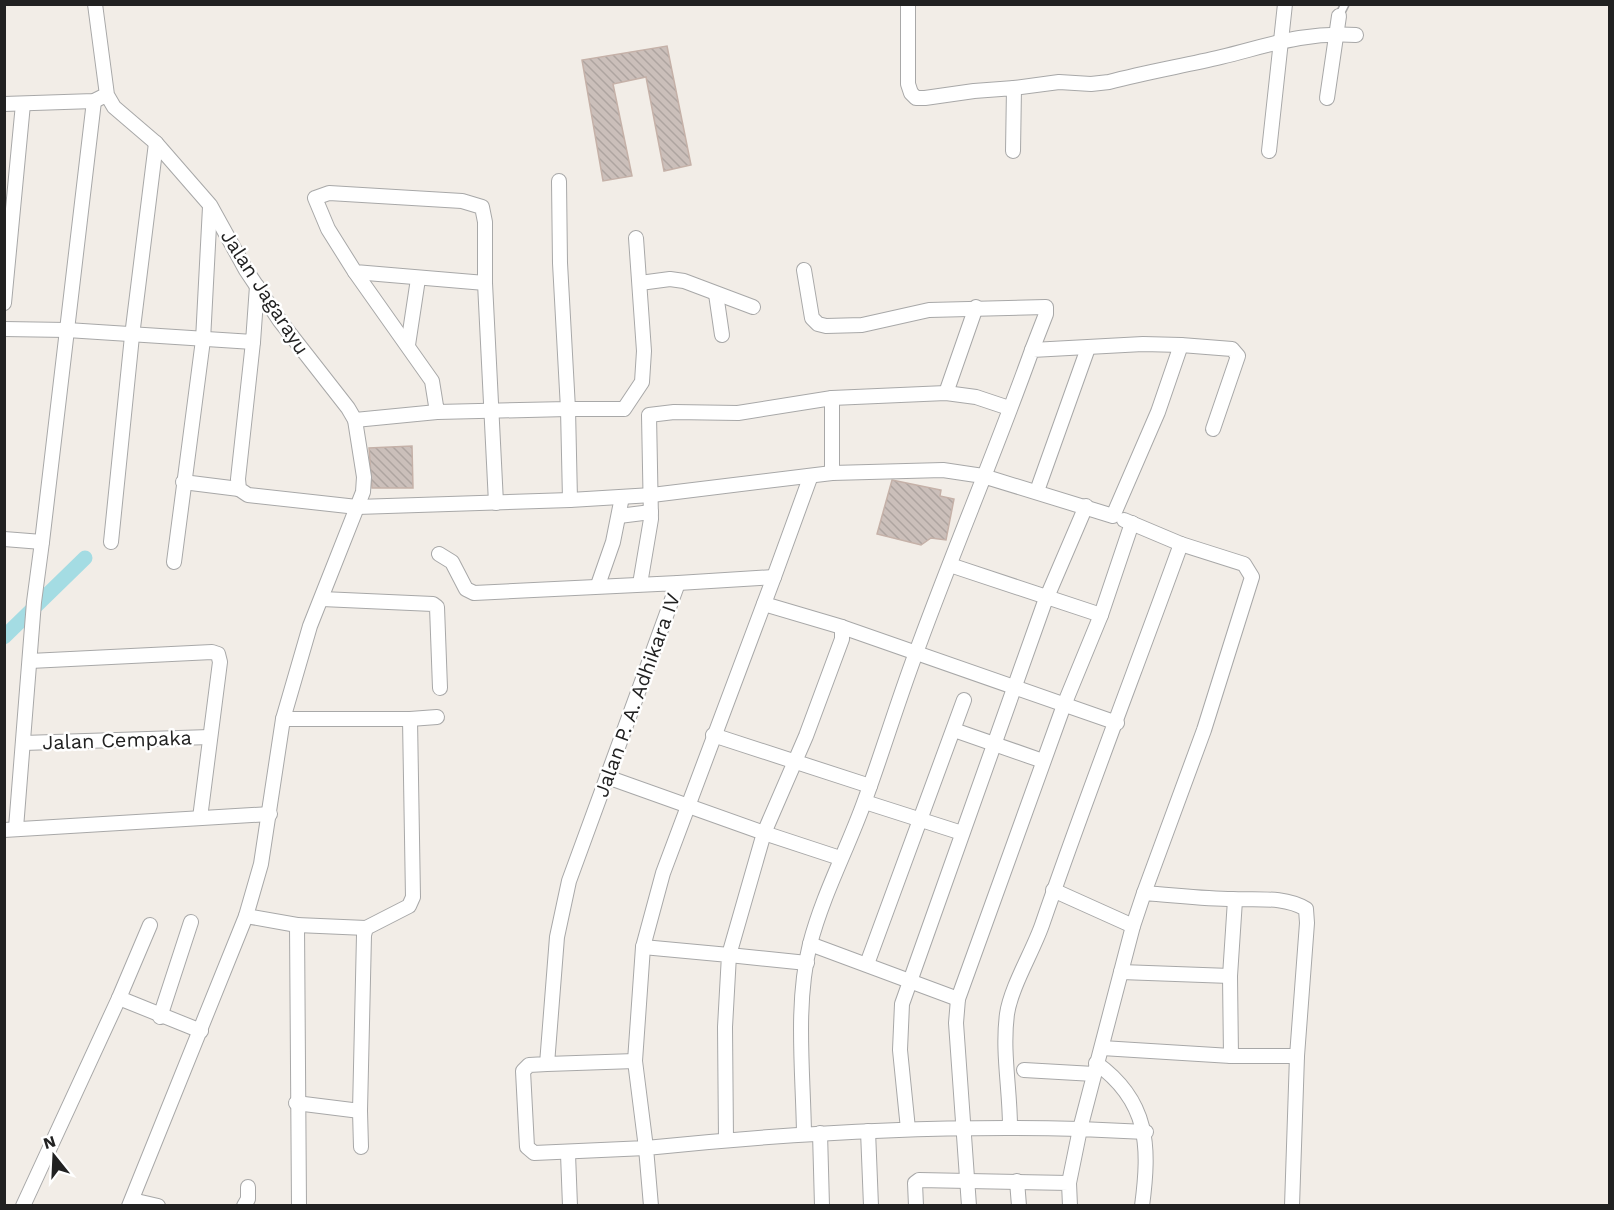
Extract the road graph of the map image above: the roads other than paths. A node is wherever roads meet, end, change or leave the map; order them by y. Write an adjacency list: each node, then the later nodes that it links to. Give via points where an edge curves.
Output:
1 (95, 4): 9 (street)
2 (908, 4): 8 (street, via 908,84 916,98)
3 (1285, 4): 7 (street)
4 (1342, 10): 5 (street)
5 (1336, 34): 6 (street); 7 (street); 10 (street)
6 (1356, 36)
7 (1280, 40): 8 (street, via 1109,82 1059,82); 15 (street)
8 (1014, 88): 14 (street)
9 (100, 98): 12 (street); 13 (street, Jalan Jagarayu); 30 (street)
10 (1327, 98)
11 (4, 104): 12 (street)
12 (23, 104): 26 (street)
13 (156, 143): 17 (street, Jalan Jagarayu); 32 (street)
14 (1013, 151)
15 (1269, 151)
16 (559, 181): 42 (street)
17 (210, 205): 24 (street, Jalan Jagarayu); 33 (street)
18 (636, 238): 23 (street)
19 (804, 270): 28 (street, via 812,318 826,326 862,325 929,310)
20 (355, 272): 21 (street); 22 (street, via 318,208 315,198 319,194 478,204 484,213); 35 (street)
21 (418, 279): 22 (street); 35 (street)
22 (485, 283): 43 (street)
23 (640, 283): 25 (street, via 670,279); 42 (street, via 643,372 630,404 624,409)
24 (256, 286): 34 (street); 45 (street, Jalan Jagarayu)
25 (716, 294): 27 (street); 31 (street)
26 (4, 303)
27 (753, 307)
28 (976, 307): 38 (street, via 1046,307); 39 (street)
29 (4, 329): 30 (street)
30 (67, 330): 32 (street); 64 (street)
31 (722, 335)
32 (132, 336): 33 (street); 65 (street)
33 (203, 340): 34 (street); 50 (street)
34 (253, 342): 51 (street)
35 (408, 345): 44 (street, via 432,381)
36 (1181, 345): 37 (street); 46 (street, via 1232,349 1238,356); 61 (street, via 1158,412)
37 (1088, 348): 38 (street); 52 (street)
38 (1032, 350): 41 (street)
39 (946, 393): 40 (street); 41 (street, via 976,397)
40 (832, 398): 47 (street); 53 (street, via 738,413 649,415)
41 (1009, 408): 48 (street)
42 (567, 409): 43 (street); 55 (street)
43 (490, 411): 44 (street); 56 (street)
44 (437, 412): 45 (street)
45 (355, 420): 58 (street, Jalan Jagarayu, via 364,462 363,492)
46 (1213, 429)
47 (832, 474): 48 (street, via 929,470); 49 (street)
48 (983, 476): 52 (street); 69 (street)
49 (810, 478): 53 (street); 70 (street)
50 (183, 482): 51 (street); 68 (street)
51 (239, 489): 58 (street, via 248,495)
52 (1037, 492): 57 (street)
53 (652, 495): 54 (street); 59 (street)
54 (622, 497): 55 (street); 60 (street)
55 (570, 500): 56 (street)
56 (496, 503): 58 (street)
57 (1086, 506): 61 (street); 74 (street)
58 (357, 507): 75 (street, Jalan Jagarayu)
59 (650, 512): 60 (street); 72 (street)
60 (620, 515): 73 (street)
61 (1113, 516): 62 (street)
62 (1132, 523): 66 (street); 77 (street)
63 (4, 539): 64 (street)
64 (42, 542): 80 (street)
65 (111, 542)
66 (1181, 544): 88 (street); 108 (street, via 1244,564 1252,577 1204,730)
67 (439, 554): 73 (street, Jalan P. A. Adhikara IV, via 452,562 466,589 474,592)
68 (174, 562)
69 (950, 565): 74 (street); 79 (street)
70 (774, 577): 71 (street); 76 (street)
71 (678, 583): 72 (street, Jalan P. A. Adhikara IV); 96 (street, Jalan P. A. Adhikara IV)
72 (638, 584): 73 (street, Jalan P. A. Adhikara IV)
73 (599, 585)
74 (1046, 598): 77 (street); 82 (street)
75 (322, 600): 81 (street, via 433,604); 86 (street, Jalan Jagarayu, via 310,626)
76 (764, 604): 78 (street); 90 (street)
77 (1101, 615): 84 (street)
78 (842, 627): 79 (street); 95 (street, via 843,639)
79 (916, 653): 82 (street); 97 (street)
80 (30, 661): 91 (street, via 218,654); 92 (street)
81 (440, 688)
82 (1013, 688): 84 (street); 93 (street)
83 (964, 700): 89 (street)
84 (1064, 705): 88 (street); 94 (street)
85 (437, 717): 87 (street)
86 (283, 719): 87 (street); 100 (street, Jalan Jagarayu)
87 (410, 719): 115 (street, via 413,897 409,906)
88 (1117, 723): 107 (street)
89 (954, 730): 93 (street); 102 (street)
90 (713, 735): 95 (street); 99 (street)
91 (210, 737): 92 (street, Jalan Cempaka); 101 (street)
92 (23, 743): 103 (street)
93 (994, 743): 94 (street); 104 (street)
94 (1043, 760): 125 (street)
95 (794, 763): 97 (street); 105 (street)
96 (607, 777): 99 (street); 132 (street, Jalan P. A. Adhikara IV, via 569,881 557,937)
97 (870, 786): 98 (street)
98 (865, 802): 102 (street); 106 (street)
99 (686, 807): 105 (street); 117 (street)
100 (270, 814): 101 (street); 110 (street, Jalan Jagarayu)
101 (200, 818): 103 (street)
102 (918, 820): 104 (street); 120 (street)
103 (10, 829)
104 (962, 833): 123 (street)
105 (764, 834): 106 (street); 118 (street)
106 (840, 858): 116 (street)
107 (1053, 890): 114 (street); 137 (street, via 1007,1015 1005,1059)
108 (1144, 893): 109 (street); 114 (street)
109 (1235, 900): 122 (street); 130 (street, via 1258,898 1297,903 1306,909)
110 (246, 916): 113 (street); 127 (street, Jalan Jagarayu)
111 (191, 922): 126 (street)
112 (150, 925): 124 (street)
113 (297, 925): 115 (street); 135 (street)
114 (1133, 926): 121 (street)
115 (366, 928): 136 (street)
116 (810, 944): 119 (street); 120 (street)
117 (643, 947): 118 (street); 131 (street)
118 (729, 955): 119 (street); 145 (street)
119 (807, 963): 143 (street, via 802,1014)
120 (867, 964): 123 (street)
121 (1121, 972): 122 (street); 128 (street)
122 (1230, 976): 129 (street)
123 (909, 981): 125 (street); 138 (street, via 902,1004 900,1050)
124 (119, 998): 126 (street); 154 (street)
125 (957, 999): 140 (street)
126 (160, 1017): 127 (street)
127 (201, 1031): 153 (street, Jalan Jagarayu)
128 (1102, 1048): 129 (street); 133 (street)
129 (1231, 1056): 130 (street)
130 (1297, 1056): 167 (street)
131 (635, 1061): 132 (street); 147 (street)
132 (547, 1064): 148 (street, via 529,1065 523,1071 527,1147 534,1154)
133 (1095, 1068): 134 (street); 139 (street); 142 (street, via 1117,1078)
134 (1024, 1070)
135 (296, 1103): 136 (street); 157 (street)
136 (360, 1111): 146 (street)
137 (1010, 1127): 139 (street); 140 (street)
138 (908, 1129): 140 (street); 141 (street)
139 (1080, 1129): 142 (street); 151 (street)
140 (964, 1130): 149 (street)
141 (868, 1131): 144 (street); 161 (street)
142 (1146, 1132): 166 (street, via 1148,1165)
143 (804, 1133): 144 (street); 145 (street)
144 (820, 1133): 160 (street)
145 (726, 1140): 147 (street)
146 (361, 1147)
147 (646, 1148): 148 (street); 159 (street)
148 (568, 1154): 158 (street)
149 (967, 1181): 150 (street); 162 (street, via 919,1180 915,1183); 163 (street)
150 (1017, 1181): 151 (street); 164 (street)
151 (1069, 1183): 165 (street)
152 (248, 1187): 156 (street)
153 (130, 1203): 155 (street)
154 (23, 1206)
155 (158, 1206)
156 (244, 1206)
157 (299, 1206)
158 (570, 1206)
159 (651, 1206)
160 (822, 1206)
161 (871, 1206)
162 (916, 1206)
163 (969, 1206)
164 (1019, 1206)
165 (1070, 1206)
166 (1142, 1206)
167 (1292, 1206)

